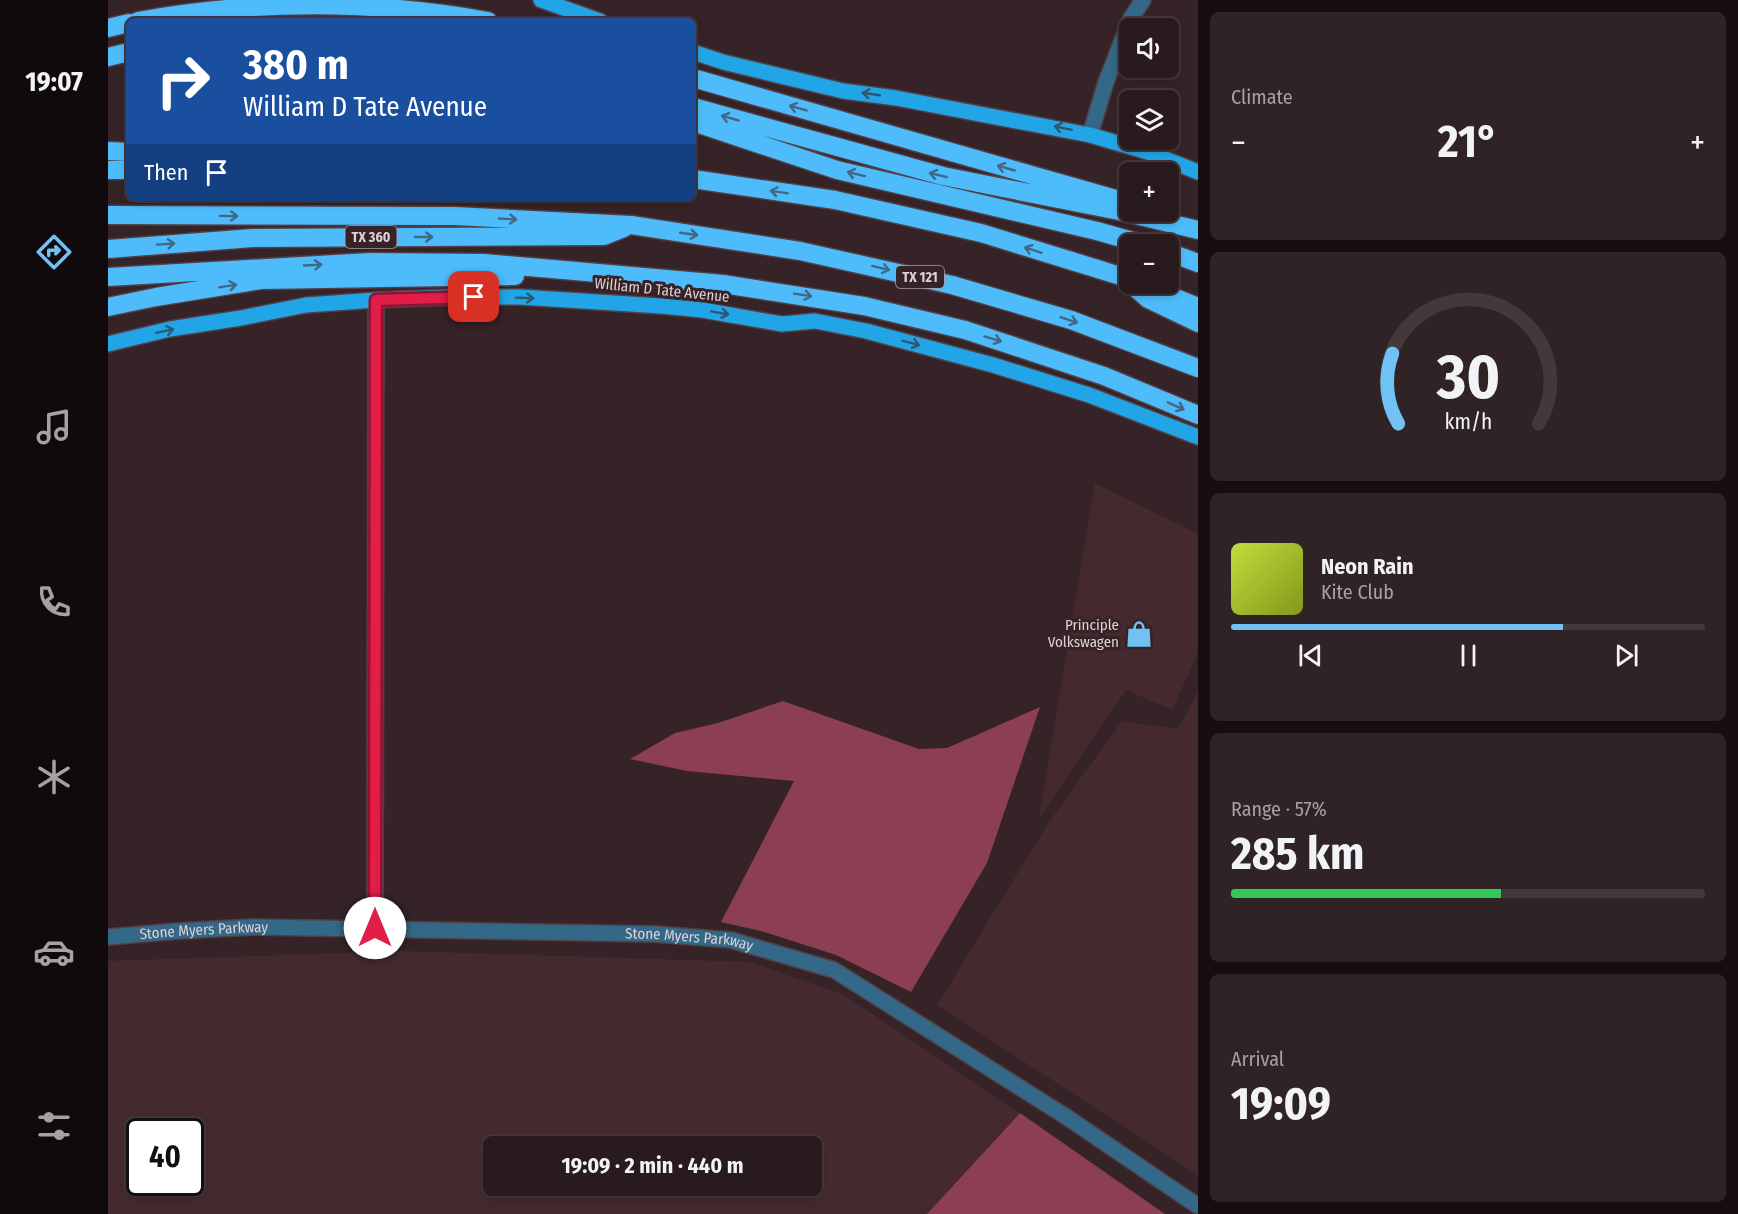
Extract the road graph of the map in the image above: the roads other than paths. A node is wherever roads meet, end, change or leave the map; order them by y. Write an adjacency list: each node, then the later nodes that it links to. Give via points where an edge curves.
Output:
1 (541, 0): 3 (main road)
2 (1143, 0): 15 (street, via 1131,18 1106,81)
3 (559, 3): 6 (main road)
4 (153, 18): 5 (highway, via 210,7 307,0 412,6)
5 (473, 18)
6 (593, 18)
7 (126, 24): 8 (highway)
8 (108, 28)
9 (126, 53): 11 (highway)
10 (696, 53): 15 (main road, one-way to 10, via 843,91)
11 (108, 57)
12 (696, 79): 22 (highway, one-way to 12)
13 (696, 108): 27 (highway, one-way to 13, via 943,176)
14 (696, 123): 28 (highway, one-way to 14, via 837,170)
15 (1090, 135): 20 (main road)
16 (108, 151): 17 (highway)
17 (126, 152)
18 (108, 170): 19 (highway)
19 (126, 170)
20 (1198, 172)
21 (696, 179): 34 (highway, one-way to 21, via 969,230 835,200)
22 (1119, 200)
23 (108, 215): 26 (highway, TX 121, one-way to 26, via 455,216)
24 (1179, 217): 25 (highway)
25 (1198, 222)
26 (631, 225): 29 (highway, TX 360, one-way to 26, via 253,238 604,236); 42 (highway, TX 121, one-way to 42, via 800,250 952,285 1071,320)
27 (1198, 230)
28 (1119, 237)
29 (108, 249)
30 (1179, 255): 31 (highway)
31 (1197, 261)
32 (557, 270): 33 (highway, one-way to 32, via 370,262 484,263); 38 (highway, one-way to 32, via 261,280 546,275); 43 (highway, one-way to 43, via 765,289 926,320 1072,364)
33 (108, 277)
34 (1119, 277)
35 (1143, 294): 40 (highway)
36 (1166, 294): 39 (highway)
37 (376, 300): 41 (main road, William D Tate Avenue, one-way to 37, via 306,305); 44 (main road, William D Tate Avenue, one-way to 44, via 520,297 702,310 782,324 815,321 993,365 1089,395); 45 (street)
38 (108, 307)
39 (1198, 307)
40 (1198, 323)
41 (108, 344)
42 (1198, 368)
43 (1198, 416)
44 (1198, 436)
45 (375, 928): 46 (street, Stone Myers Parkway, via 253,927); 47 (street, Stone Myers Parkway, via 656,934 731,940 834,970 1065,1116)
46 (108, 938)
47 (1198, 1206)

